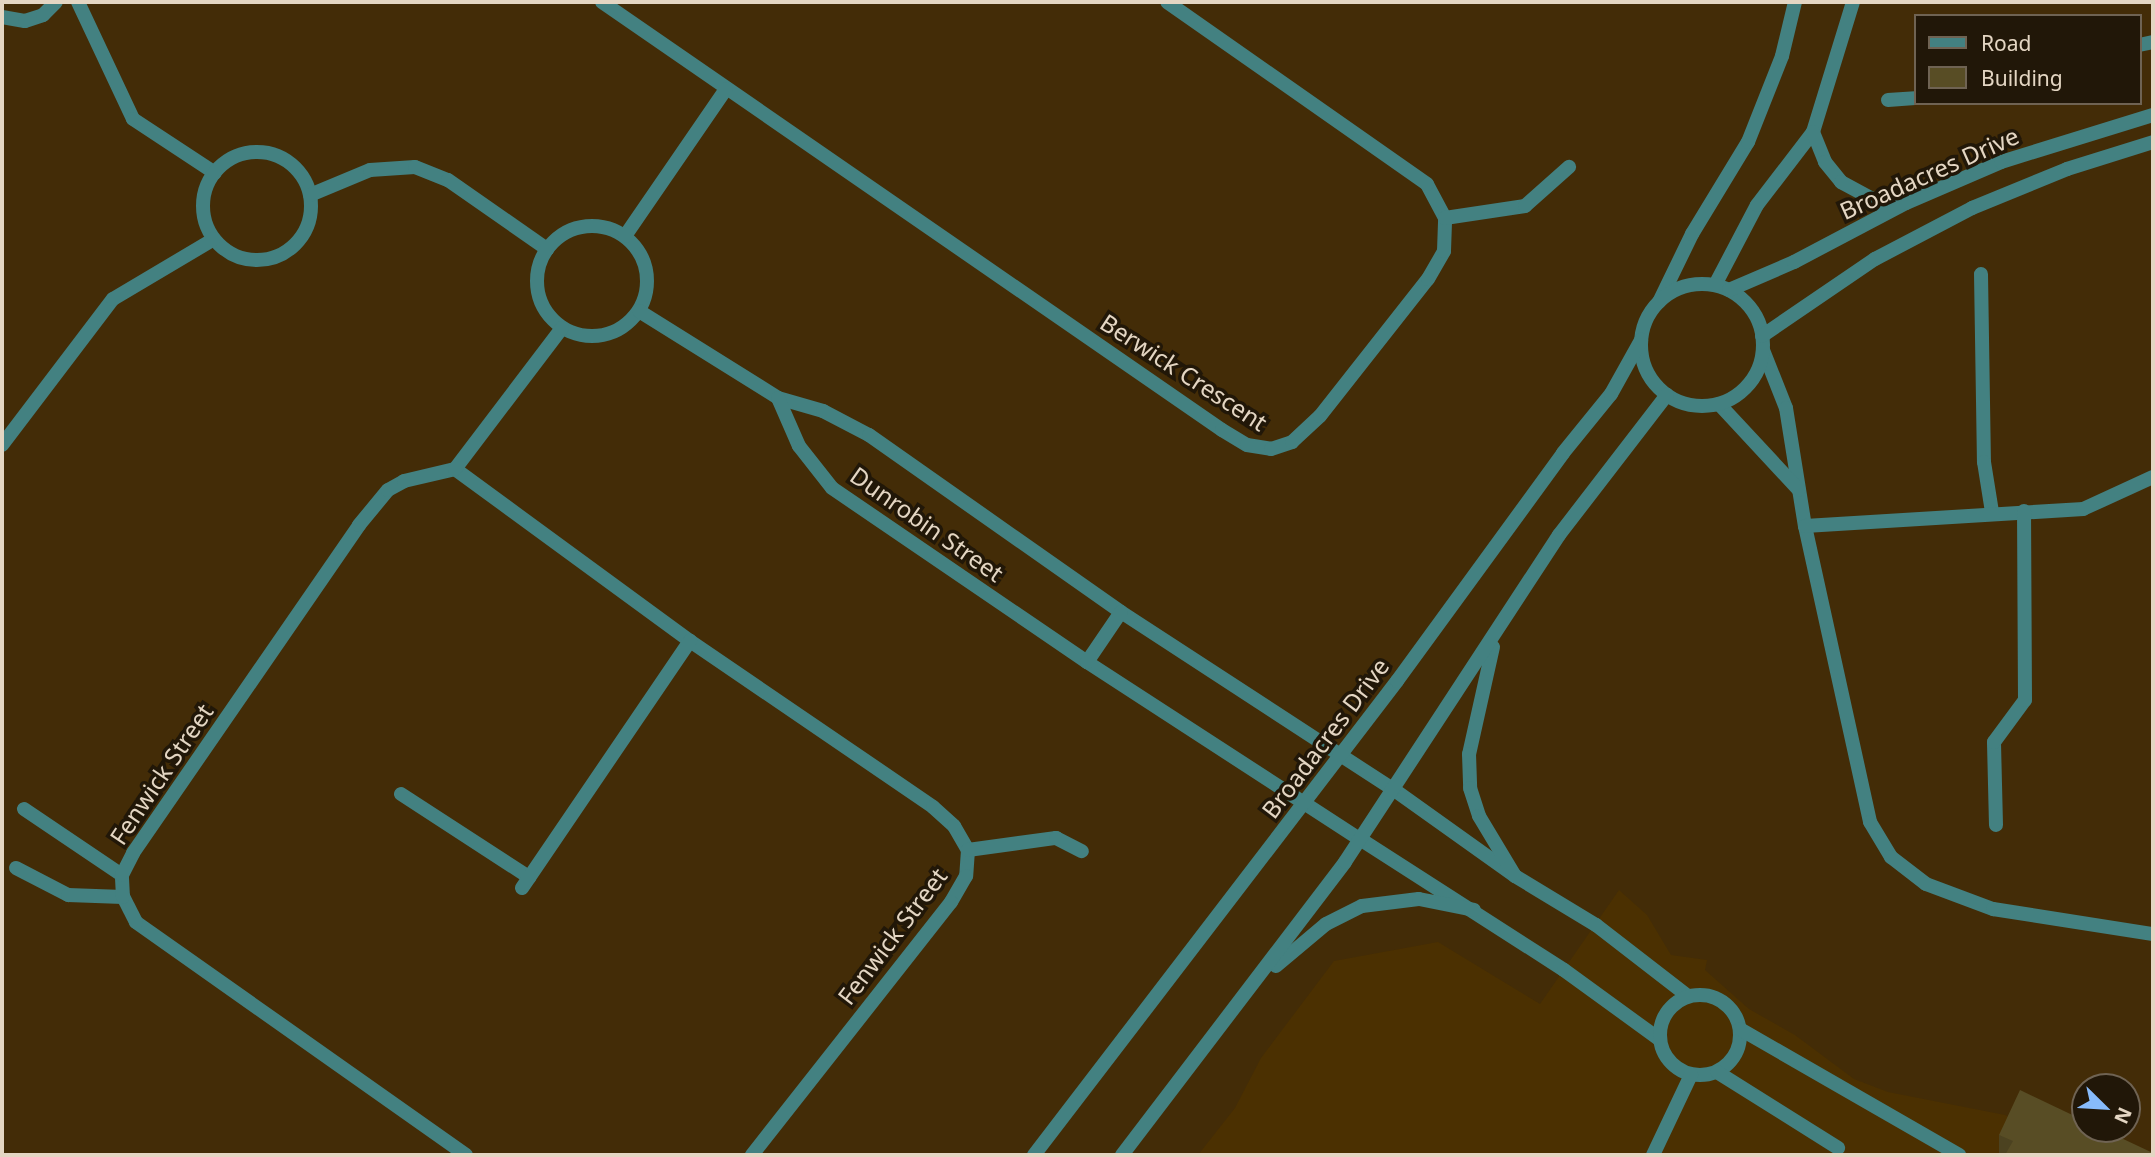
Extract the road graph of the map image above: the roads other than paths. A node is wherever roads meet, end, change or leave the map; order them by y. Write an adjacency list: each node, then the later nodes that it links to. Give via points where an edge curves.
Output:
1 (56, 2): 7 (street, via 43,15 25,21)
2 (78, 2): 15 (street, via 134,120)
3 (602, 2): 8 (street, Berwick Crescent)
4 (1167, 2): 18 (street, via 1427,184)
5 (1796, 2): 24 (street, via 1782,56 1748,142 1692,234)
6 (1853, 2): 12 (street)
7 (2, 17)
8 (726, 89): 18 (street, Berwick Crescent, via 1222,430 1260,449 1292,442 1328,406 1428,279 1444,251); 19 (street)
9 (1913, 98): 10 (street)
10 (1888, 100)
11 (2153, 115): 17 (street, Broadacres Drive, via 2001,162)
12 (1813, 132): 17 (street, via 1825,162 1841,182 1880,202); 23 (street, via 1757,205)
13 (2153, 142): 28 (street, Broadacres Drive, via 2067,169 1972,208 1875,259)
14 (1569, 167): 18 (street, via 1525,206)
15 (215, 173): 16 (street, via 243,154 278,156 303,178); 20 (street, via 203,206)
16 (310, 195): 20 (street, via 305,230 279,256 243,259); 21 (street, via 370,170 415,167 448,180)
17 (1906, 203): 23 (street, Broadacres Drive, via 1794,262)
18 (1445, 218)
19 (625, 236): 21 (street, via 605,227 584,226 563,234); 25 (street, via 643,257 648,284)
20 (214, 239): 32 (street, via 113,299)
21 (547, 249): 26 (street, via 537,282 540,300)
22 (1981, 274): 38 (street, via 1984,463)
23 (1722, 288): 24 (street, Broadacres Drive, via 1695,285); 28 (street, via 1751,309)
24 (1659, 302): 27 (street, Broadacres Drive)
25 (639, 312): 26 (street, via 624,327 604,336 582,337); 30 (street, Dunrobin Street)
26 (562, 328): 34 (street)
27 (1641, 340): 29 (street, via 1647,371); 44 (street, Broadacres Drive, via 1611,394)
28 (1763, 343): 31 (street, via 1749,384); 36 (street, via 1786,408)
29 (1667, 395): 31 (street, via 1684,404); 41 (street, via 1559,535)
30 (778, 398): 40 (street, Dunrobin Street, via 823,411 869,435); 43 (street, Dunrobin Street, via 799,446 832,488)
31 (1719, 404): 36 (street)
32 (7, 429): 33 (street)
33 (2, 444)
34 (455, 470): 42 (street, Fenwick Street); 54 (street, Fenwick Street, via 404,481 388,490 359,525)
35 (2153, 477): 37 (street, via 2083,509)
36 (1798, 491): 39 (street)
37 (2024, 511): 38 (street); 49 (street, via 2025,700 1994,742)
38 (1992, 512): 39 (street)
39 (1805, 526): 58 (street, via 1870,822 1891,857 1926,884 1993,909)
40 (1121, 612): 43 (street); 44 (street, Dunrobin Street)
41 (1495, 635): 45 (street); 55 (street, via 1469,754 1470,788 1479,816)
42 (690, 641): 46 (street, via 525,883); 51 (street, Fenwick Street, via 933,807 954,826)
43 (1087, 662): 47 (street, Dunrobin Street)
44 (1340, 754): 45 (street, Dunrobin Street); 47 (street, Broadacres Drive)
45 (1393, 789): 50 (street); 55 (street, Dunrobin Street)
46 (401, 794)
47 (1304, 804): 50 (street, Dunrobin Street); 68 (street, Broadacres Drive)
48 (24, 808): 54 (street)
49 (1996, 825)
50 (1360, 839): 57 (street, Dunrobin Street); 59 (street)
51 (968, 850): 52 (street, via 1056,838); 67 (street, Fenwick Street, via 966,876 951,902)
52 (1082, 850)
53 (16, 868): 56 (street, via 68,895)
54 (122, 875): 56 (street, Fenwick Street)
55 (1515, 876): 60 (street, Dunrobin Street, via 1596,925)
56 (123, 897): 66 (street, via 136,922)
57 (1474, 910): 59 (street, via 1419,899 1362,906 1326,924); 62 (street, Dunrobin Street)
58 (2153, 934)
59 (1259, 980): 69 (street)
60 (1688, 996): 61 (street, via 1702,994 1721,1001); 62 (street, via 1666,1012)
61 (1740, 1029): 63 (street, via 1735,1054); 71 (street)
62 (1659, 1039): 64 (street, via 1670,1062)
63 (1717, 1072): 64 (street); 65 (street)
64 (1691, 1075): 70 (street)
65 (1839, 1148)
66 (466, 1155)
67 (752, 1155)
68 (1034, 1155)
69 (1122, 1155)
70 (1653, 1155)
71 (1959, 1155)

